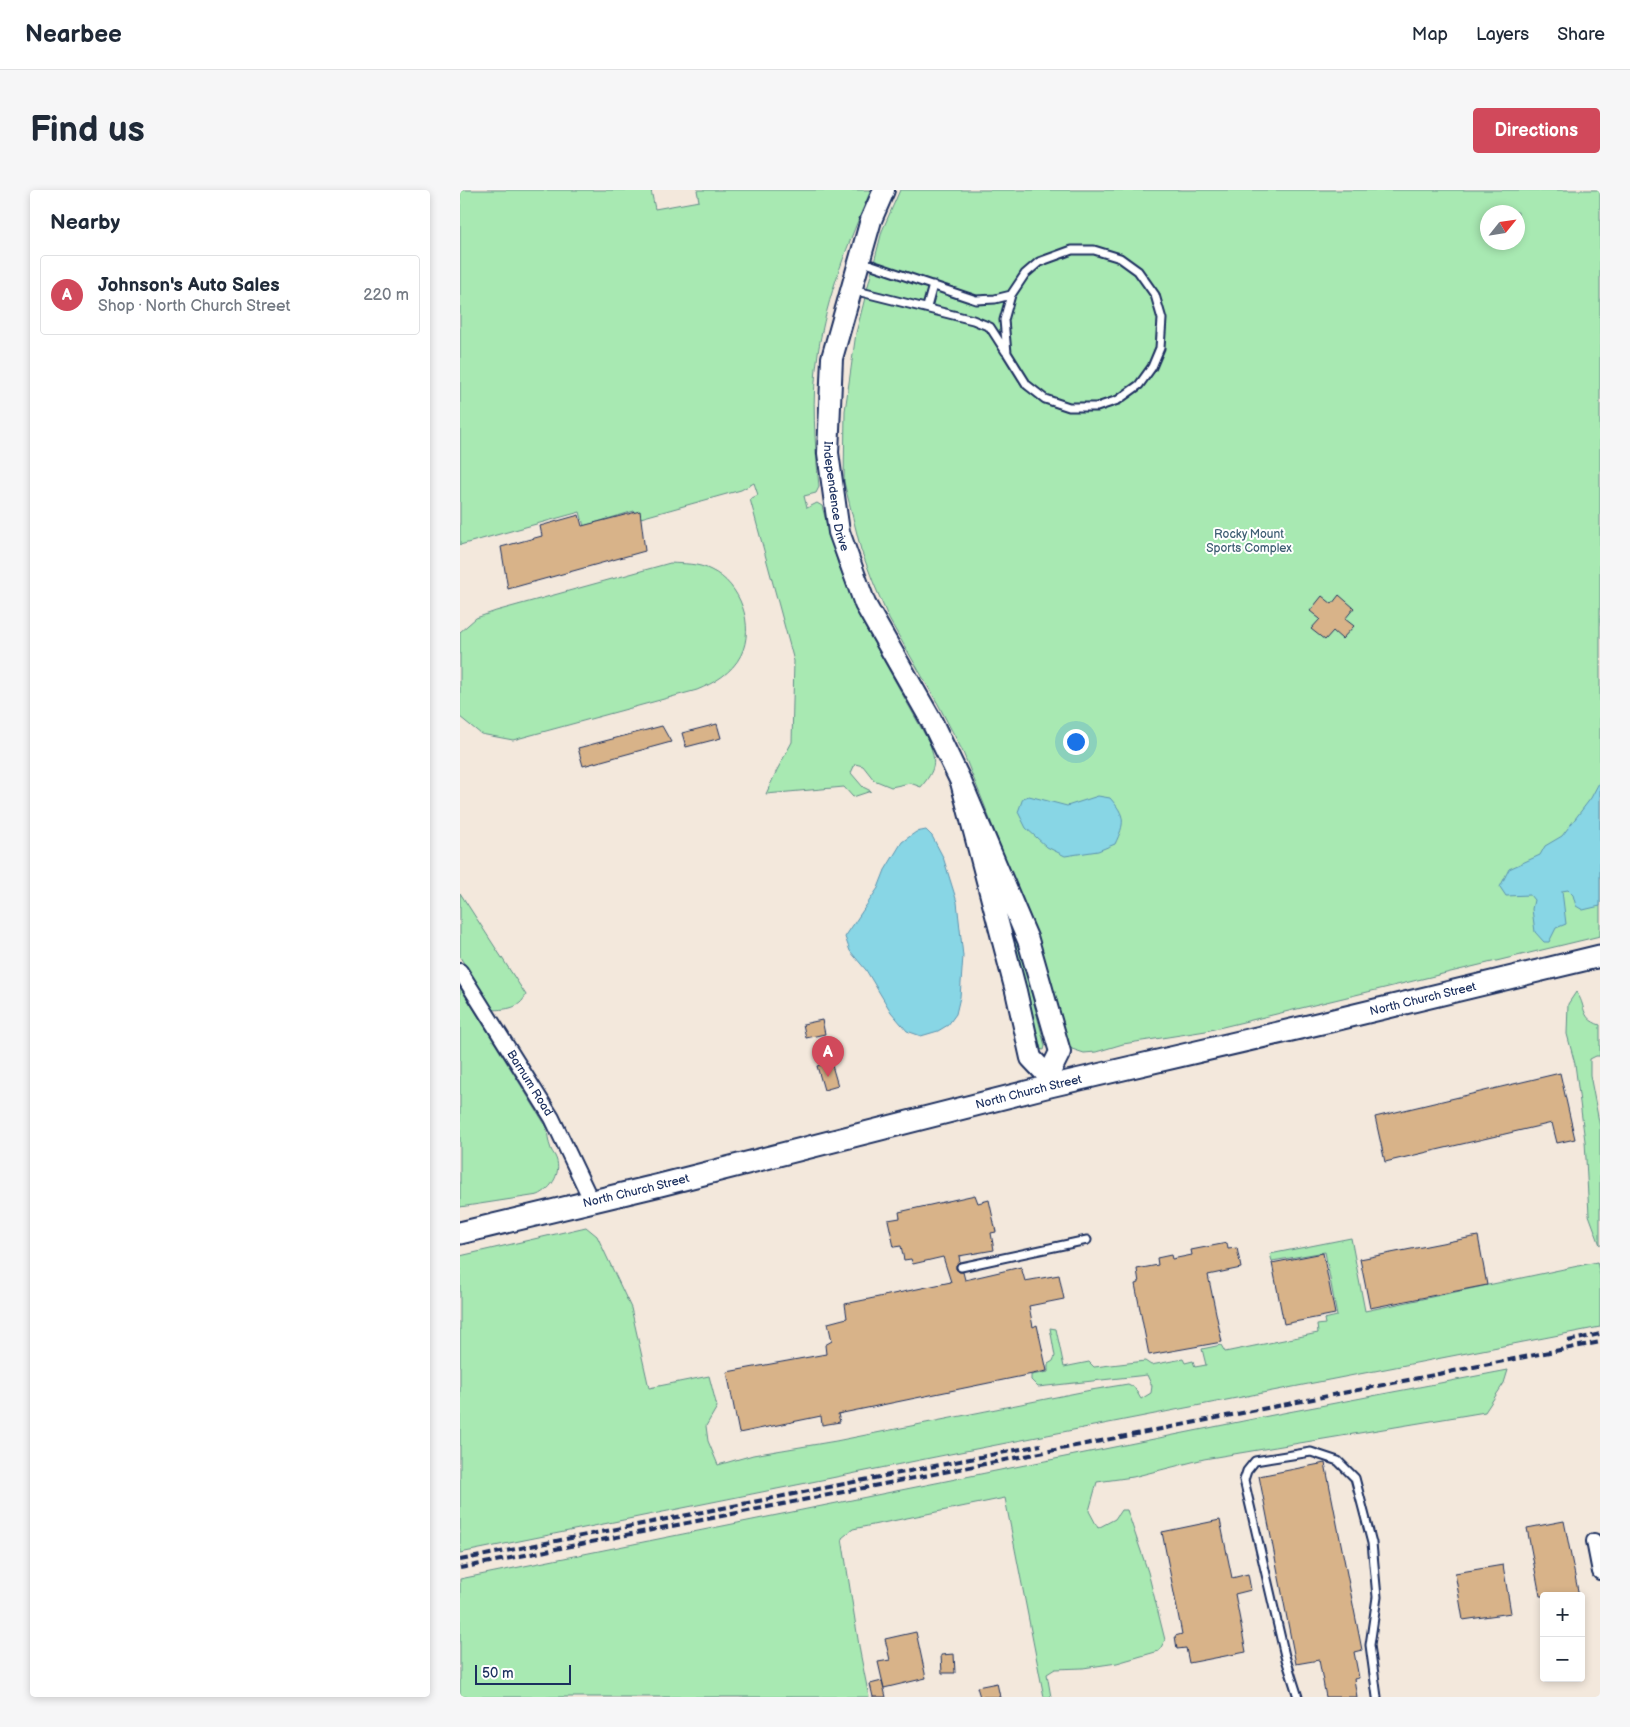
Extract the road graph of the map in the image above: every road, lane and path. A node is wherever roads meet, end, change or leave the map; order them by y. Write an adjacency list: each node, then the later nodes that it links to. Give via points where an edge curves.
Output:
1 (884, 190): 2 (street, Independence Drive)
2 (859, 260): 3 (lane); 4 (street, Independence Drive)
3 (933, 285): 5 (lane, via 976,300); 6 (lane)
4 (850, 289): 6 (lane); 8 (street, Independence Drive, via 832,358 828,453 839,532 865,604 932,720)
5 (1011, 295): 7 (lane, via 1004,320); 7 (lane, via 1024,274 1039,262 1072,250 1094,250 1120,258 1138,272 1155,296 1162,319 1160,348 1139,385 1118,400 1097,407 1069,407 1045,398 1027,385)
6 (927, 307): 7 (lane, via 990,328)
7 (1007, 353)
8 (961, 782): 11 (street, via 1031,1058); 11 (street, via 1028,940 1060,1052)
9 (1600, 956): 11 (main road, North Church Street, via 1322,1023)
10 (460, 971): 12 (street, Barnum Road, via 552,1118)
11 (1049, 1081): 12 (main road, North Church Street)
12 (592, 1202): 13 (main road, North Church Street)
13 (460, 1233)
14 (1087, 1240): 15 (lane)
15 (961, 1266)
16 (1594, 1541): 17 (street)
17 (1600, 1568)
18 (1298, 1697): 19 (lane, via 1285,1656 1244,1480 1255,1461 1311,1452 1338,1461 1354,1478 1372,1543 1377,1597 1370,1646)
19 (1377, 1697)

